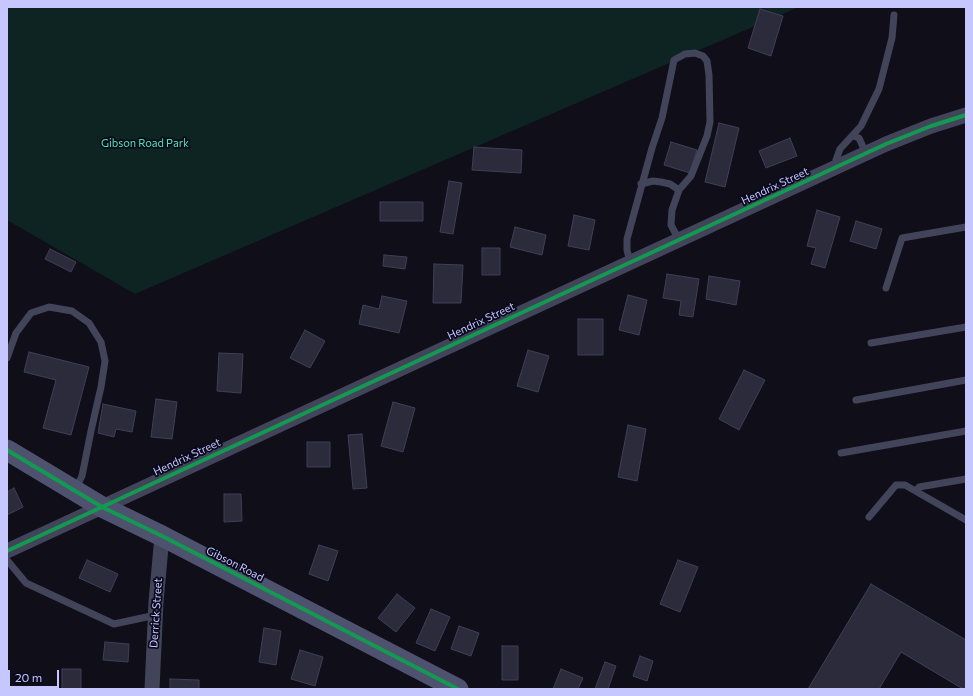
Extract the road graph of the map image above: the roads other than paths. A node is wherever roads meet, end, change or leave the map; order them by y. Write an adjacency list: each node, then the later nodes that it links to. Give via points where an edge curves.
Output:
1 (894, 15): 3 (lane, via 892,38 879,89 867,116)
2 (966, 115): 4 (street, Hendrix Street)
3 (853, 136): 4 (lane, via 859,138); 5 (lane, via 844,143 837,155)
4 (864, 154): 5 (street, Hendrix Street)
5 (837, 167): 9 (street, Hendrix Street)
6 (642, 184): 7 (lane, via 661,182); 7 (lane, via 662,118 674,60 685,54 695,53 707,61 710,122 691,176); 10 (lane, via 627,239)
7 (679, 190): 9 (lane, via 672,210 671,225)
8 (966, 227): 11 (lane, via 902,238)
9 (679, 240): 10 (street, Hendrix Street)
10 (630, 262): 23 (street, Hendrix Street)
11 (886, 288)
12 (966, 328): 13 (lane)
13 (871, 343)
14 (7, 358): 21 (lane, via 16,333 31,313 49,307 72,311 89,323 101,342 105,361 101,387 82,476)
15 (966, 380): 16 (lane)
16 (856, 400)
17 (966, 431): 19 (lane)
18 (7, 450): 21 (street, Gibson Road)
19 (841, 453)
20 (966, 478): 22 (lane, via 919,487)
21 (75, 491): 23 (street, Gibson Road)
22 (916, 492): 24 (lane, via 905,485 896,485); 25 (lane)
23 (102, 507): 26 (street, Gibson Road); 27 (street, Hendrix Street)
24 (869, 517)
25 (966, 520)
26 (162, 536): 29 (street, Derrick Street); 31 (street, Gibson Road)
27 (7, 551)
28 (7, 560): 29 (lane, via 26,583 114,624)
29 (156, 615): 30 (street, Derrick Street)
30 (152, 689)
31 (458, 689)

